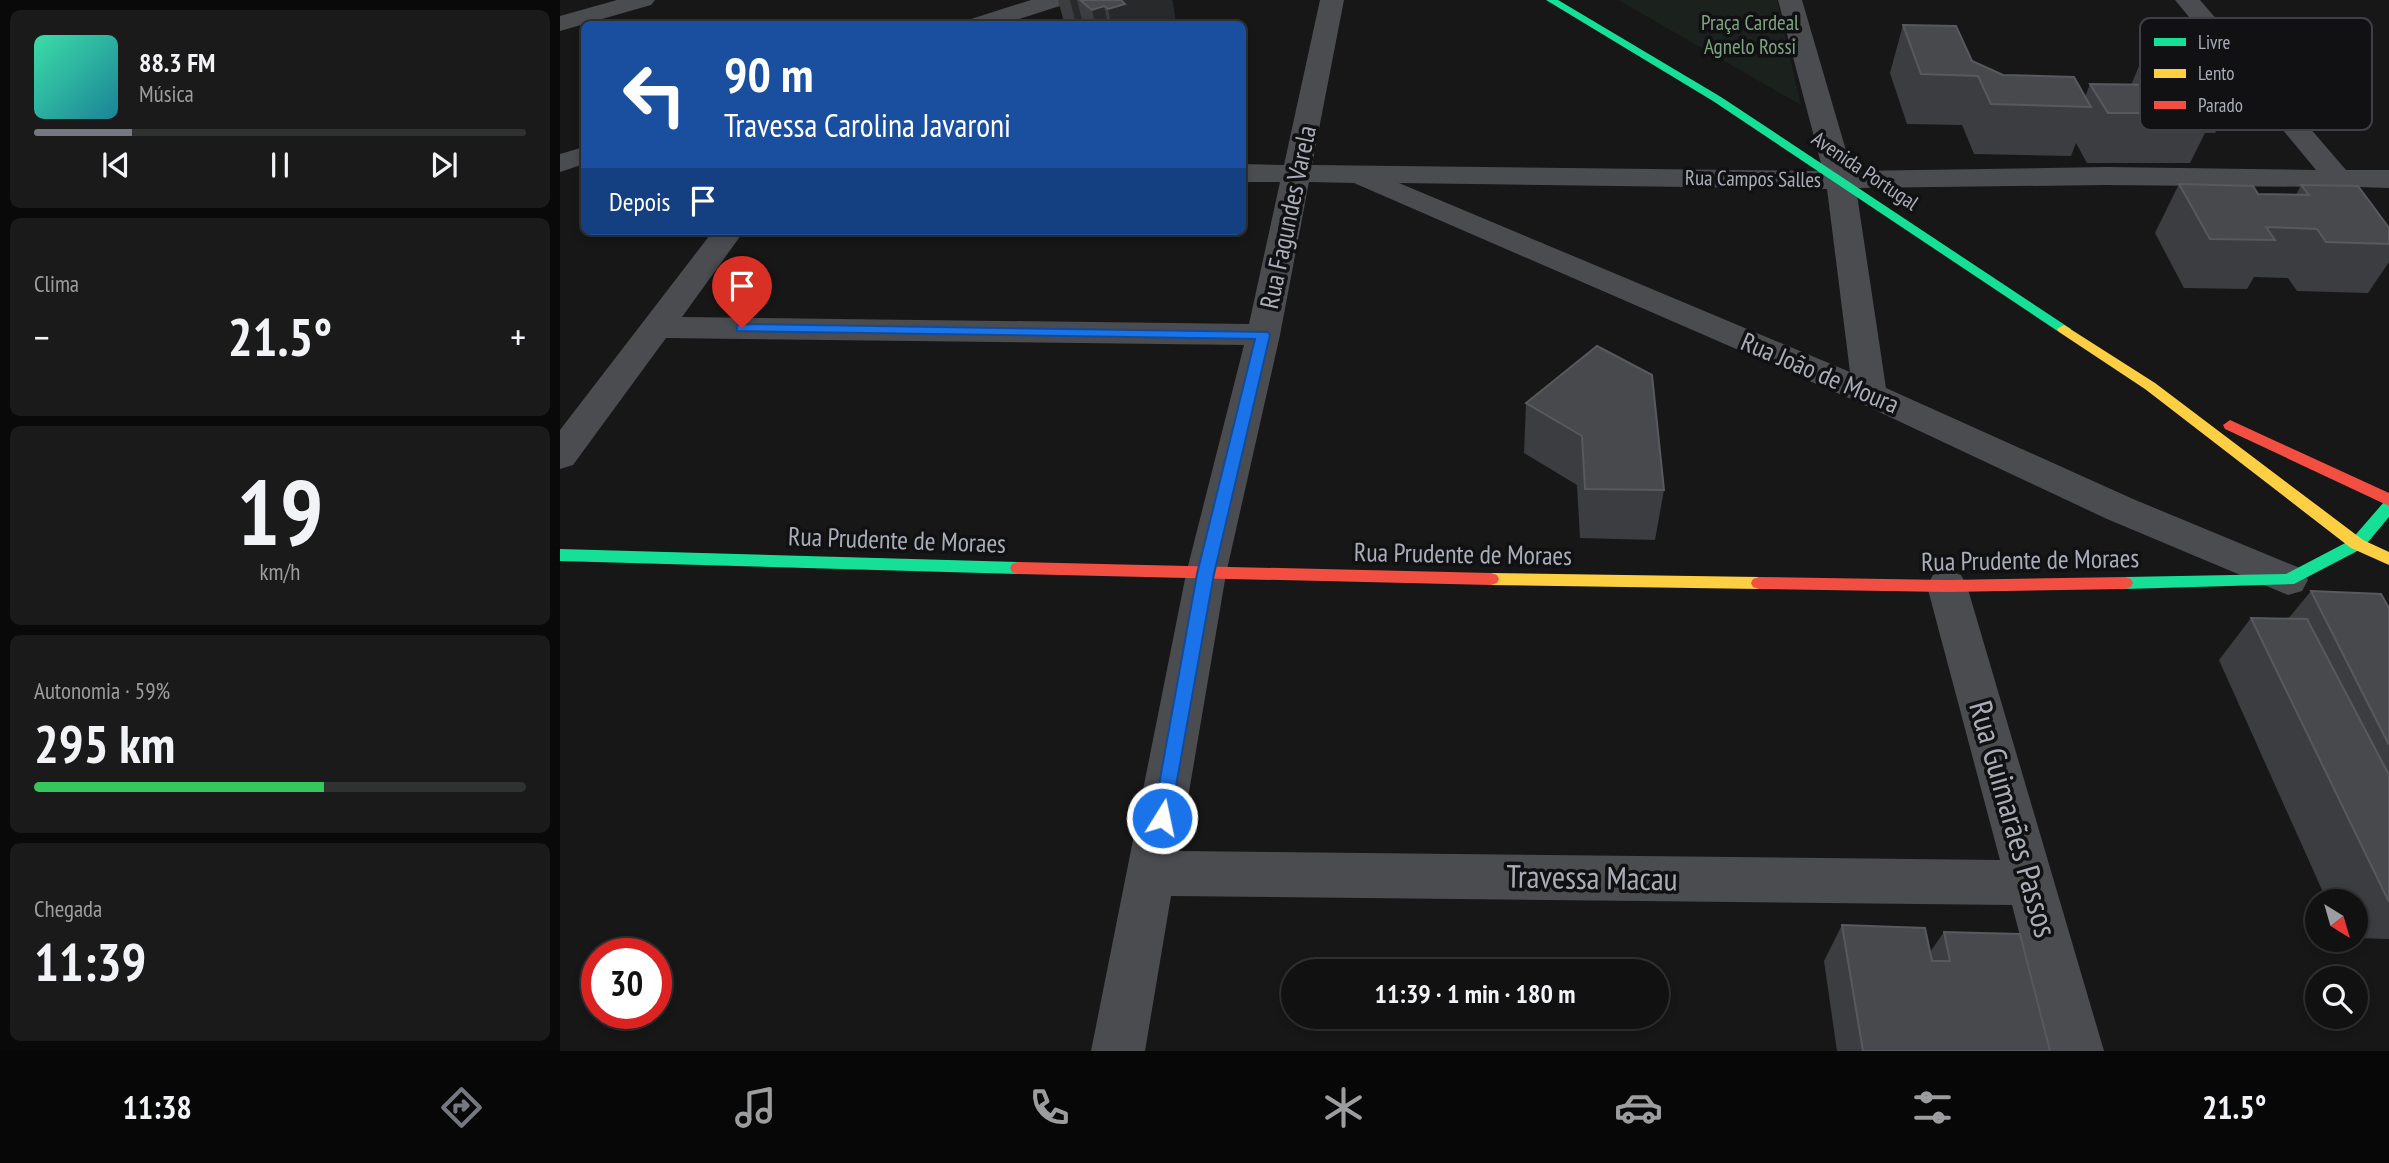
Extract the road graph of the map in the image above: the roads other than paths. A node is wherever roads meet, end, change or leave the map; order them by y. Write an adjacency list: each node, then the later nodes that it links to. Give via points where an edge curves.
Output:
1 (1055, 0): 8 (street)
2 (1332, 0): 13 (street, Rua Fagundes Varela)
3 (1551, 0): 18 (street, Avenida Portugal, via 1717,99)
4 (1790, 0): 18 (street)
5 (2187, 0): 7 (street)
6 (629, 8): 9 (street)
7 (2202, 18)
8 (989, 21)
9 (560, 24)
10 (2297, 130): 16 (street)
11 (581, 156): 12 (street)
12 (560, 163)
13 (1298, 172): 14 (street, Rua Campos Salles); 15 (street, Rua Campos Salles); 22 (street, Rua Fagundes Varela)
14 (1246, 173)
15 (1348, 173): 18 (street, Rua Campos Salles); 24 (street, Rua João de Moura)
16 (2338, 178): 17 (street, Rua Campos Salles); 18 (street, Rua Campos Salles); 20 (street)
17 (2389, 179)
18 (1840, 180): 23 (street, Avenida Portugal); 24 (street)
19 (726, 235): 21 (street)
20 (2389, 249)
21 (660, 327): 22 (street); 25 (street)
22 (1263, 335): 31 (street, Rua Fagundes Varela)
23 (2150, 386): 26 (street, Avenida Portugal); 28 (street, Avenida Portugal)
24 (1870, 394): 32 (street, Rua João de Moura)
25 (560, 456)
26 (2389, 500)
27 (2389, 506): 28 (street)
28 (2357, 544): 30 (street, Avenida Portugal); 32 (street, Rua Prudente de Moraes)
29 (560, 555): 31 (street, Rua Prudente de Moraes)
30 (2389, 559)
31 (1206, 574): 33 (street, Rua Prudente de Moraes); 34 (street, Rua Fagundes Varela)
32 (2288, 580): 33 (street, Rua Prudente de Moraes)
33 (1947, 586): 35 (street, Rua Guimarães Passos)
34 (1152, 873): 35 (street, Travessa Macau); 36 (street, Rua Fagundes Varela)
35 (2031, 883): 37 (street, Rua Guimarães Passos)
36 (1118, 1051)
37 (2077, 1051)

